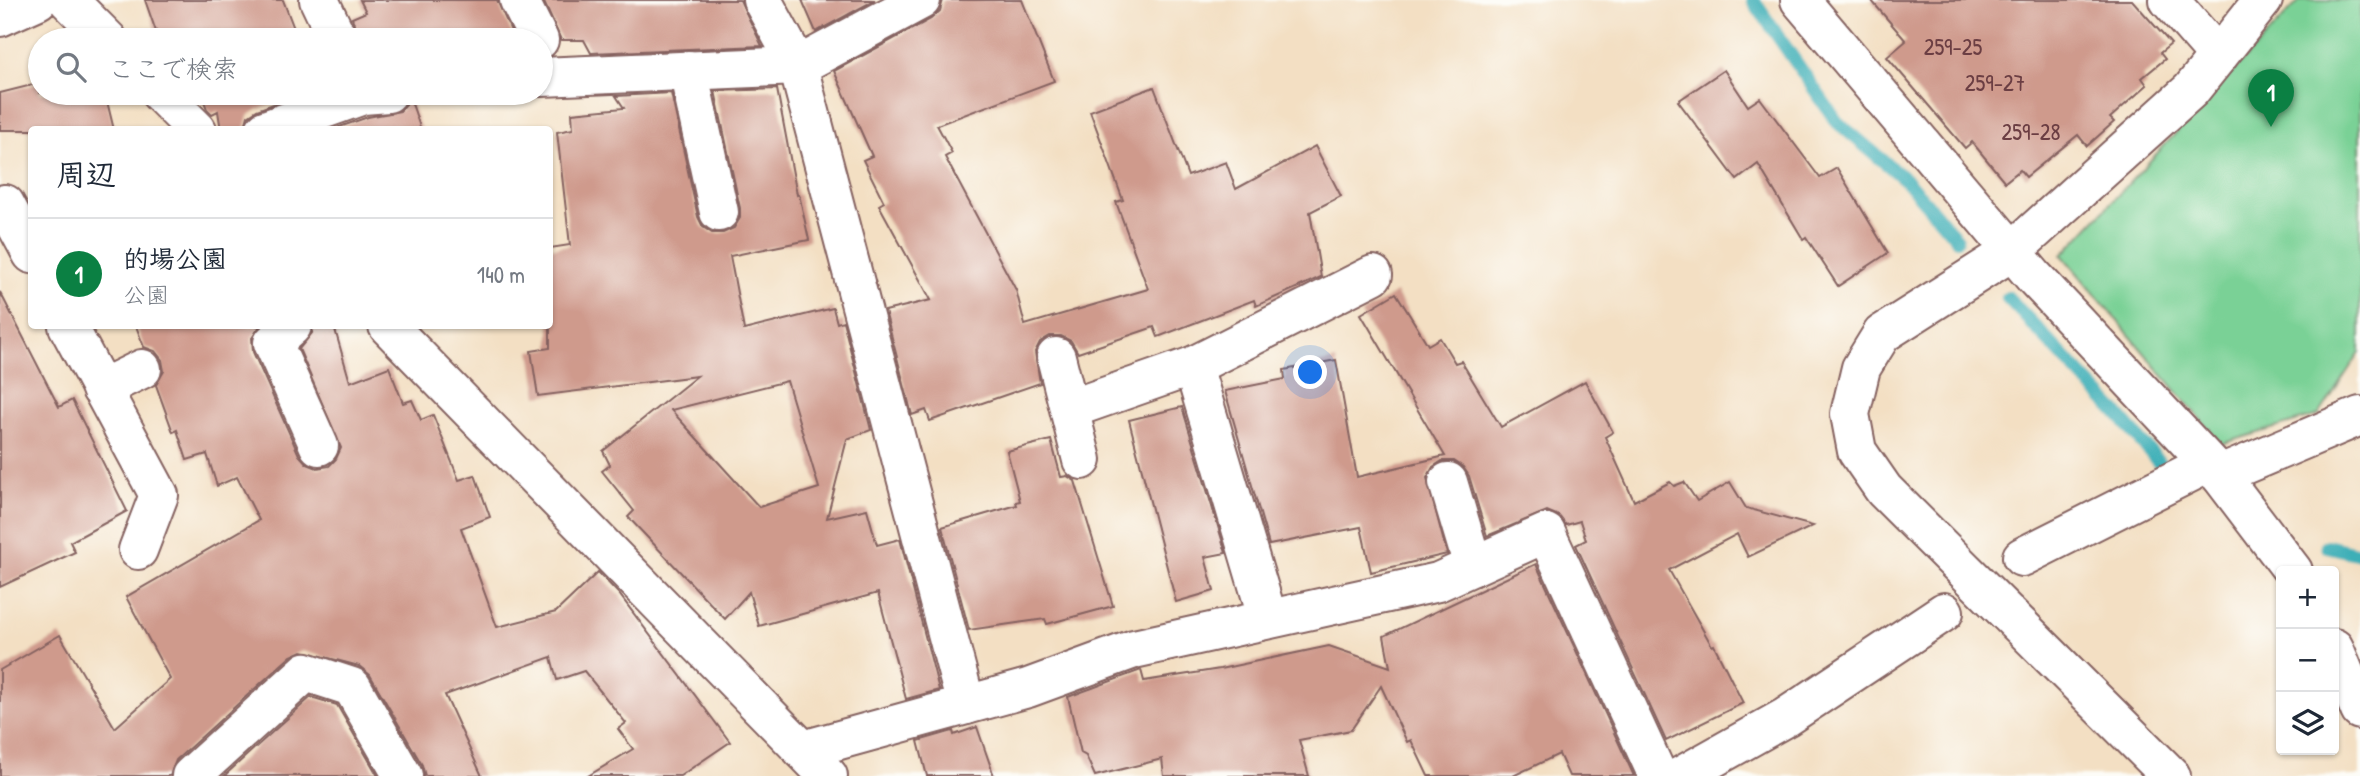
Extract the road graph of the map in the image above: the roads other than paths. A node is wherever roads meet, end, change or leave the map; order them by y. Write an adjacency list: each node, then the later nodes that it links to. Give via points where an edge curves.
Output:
1 (38, 0): 10 (street)
2 (68, 0): 11 (street)
3 (319, 0): 12 (street)
4 (519, 0): 13 (street)
5 (762, 0): 16 (street)
6 (921, 0): 16 (street)
7 (1800, 0): 25 (street)
8 (2169, 0): 14 (street)
9 (2263, 0): 14 (street)
10 (0, 17)
11 (96, 28)
12 (332, 28)
13 (531, 28)
14 (2218, 56): 25 (street, via 2192,90)
15 (553, 61): 17 (street)
16 (798, 66): 17 (street); 47 (street)
17 (688, 71): 23 (street)
18 (172, 105): 20 (street)
19 (339, 105): 21 (street)
20 (193, 126)
21 (277, 126)
22 (12, 202): 24 (street)
23 (719, 212)
24 (28, 244)
25 (2011, 252): 38 (street); 54 (street, via 1882,334 1861,368 1850,414 1857,451 1884,490)
26 (1373, 275): 31 (street)
27 (70, 329): 33 (street)
28 (288, 329): 36 (street, via 272,343)
29 (391, 329): 49 (street)
30 (1056, 357): 34 (street)
31 (1193, 366): 34 (street); 45 (street)
32 (142, 369): 33 (street)
33 (101, 389): 40 (street, via 159,495)
34 (1070, 409): 37 (street)
35 (2360, 416): 38 (street)
36 (319, 446)
37 (1083, 460)
38 (2213, 469): 41 (street); 43 (street)
39 (1448, 482): 42 (street)
40 (138, 550)
41 (2022, 557)
42 (1474, 566): 45 (street, via 1438,582); 52 (street, via 1546,533)
43 (2289, 566)
44 (1944, 612): 53 (street, via 1786,717)
45 (1268, 619): 47 (street, via 1134,649)
46 (2339, 660): 48 (street)
47 (966, 705): 49 (street)
48 (2360, 710)
49 (816, 763)
50 (191, 776): 51 (street, via 306,672 352,687)
51 (403, 776)
52 (1658, 776)
53 (1681, 776)
54 (2171, 776)

